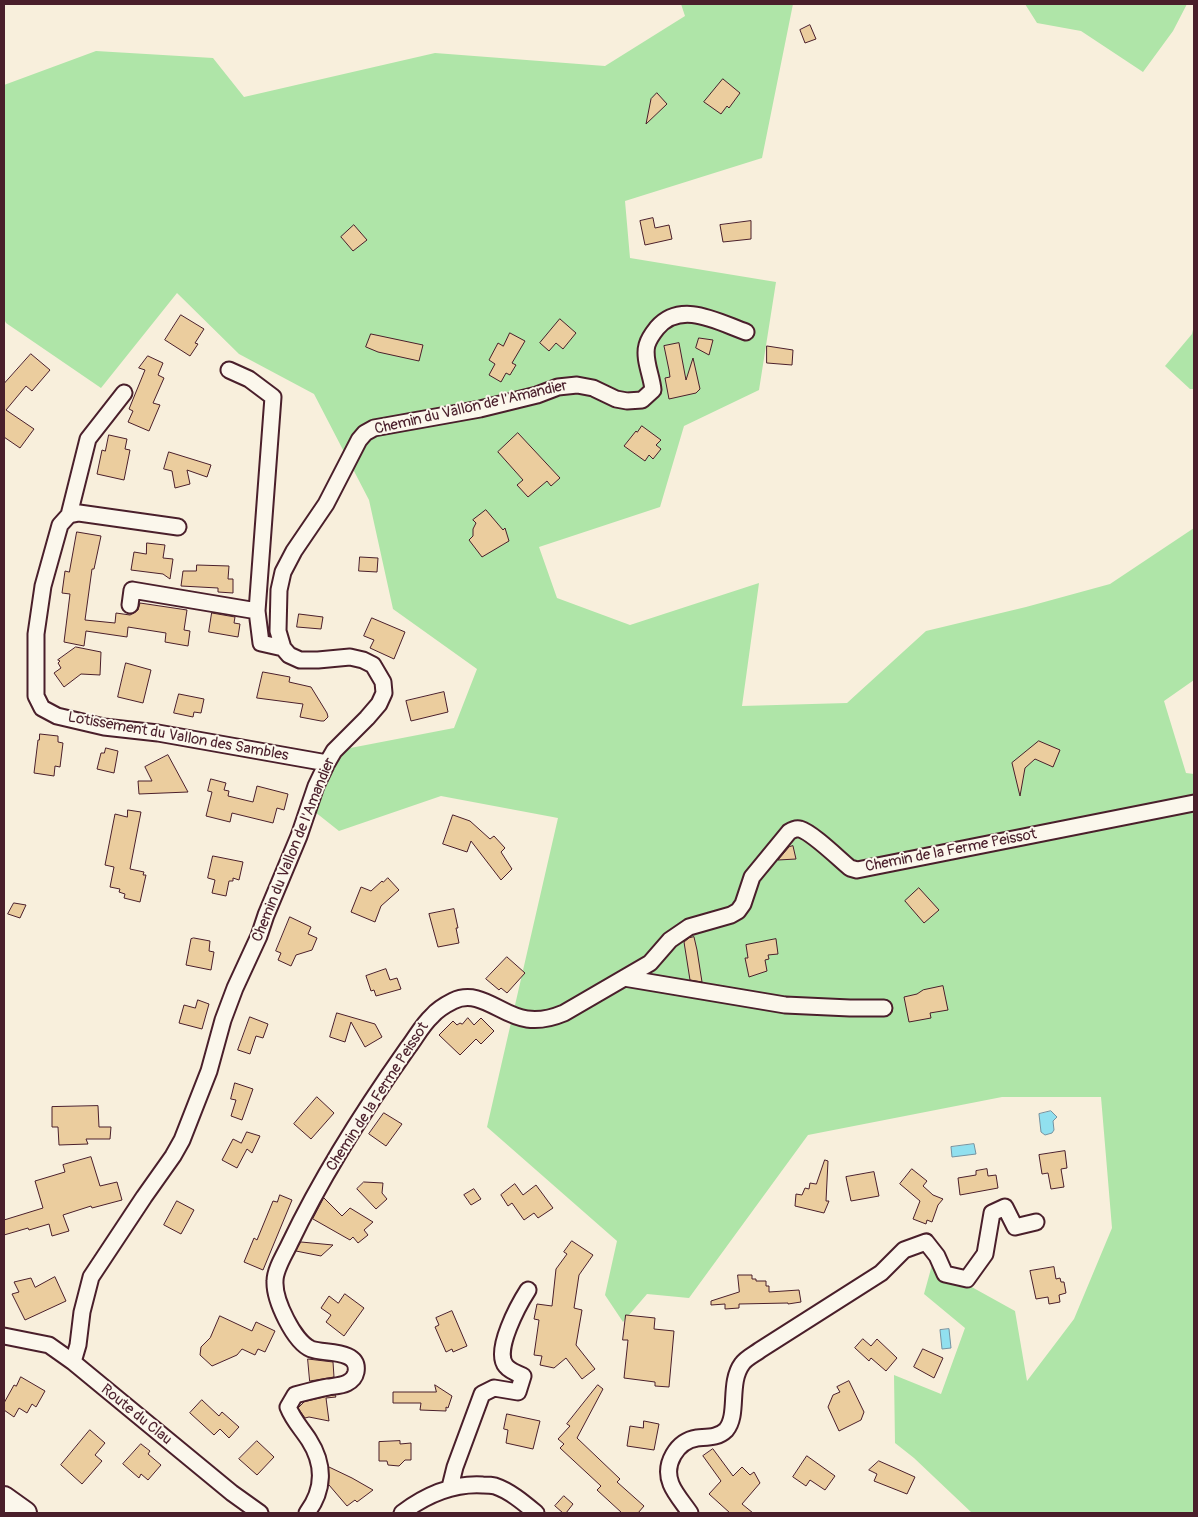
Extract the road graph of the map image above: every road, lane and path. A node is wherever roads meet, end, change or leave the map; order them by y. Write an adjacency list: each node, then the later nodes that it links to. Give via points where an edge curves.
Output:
1 (746, 332): 8 (street, Chemin du Vallon de l'Amandier, via 696,314 681,315 661,323 646,346 653,390 642,400 616,399 594,388 577,385 558,387 480,409 374,428 365,433 283,572 278,631)
2 (229, 370): 7 (street, via 250,379 273,396)
3 (124, 393): 4 (street, Lotissement du Vallon des Sambles, via 88,438)
4 (69, 515): 5 (street, via 79,512); 9 (street, Lotissement du Vallon des Sambles, via 60,525 53,543 36,634 36,696 42,708 57,716 104,727)
5 (178, 526)
6 (130, 605): 7 (street, via 132,590)
7 (256, 611): 8 (street, via 261,643)
8 (283, 648): 9 (street, Chemin du Vallon de l'Amandier, via 300,660 350,657 363,660 373,665 383,682 384,693 379,704)
9 (326, 762): 16 (street, Chemin du Vallon de l'Amandier, via 259,936 235,988 209,1071 182,1140 92,1277)
10 (1194, 803): 11 (street, Chemin de la Ferme Peissot, via 858,870 850,868 810,835 795,829 789,832 752,878 738,911 689,927 670,940 650,963)
11 (624, 978): 12 (street, via 785,1005); 22 (street, Chemin de la Ferme Peissot, via 550,1019 526,1019 469,996 454,1001 431,1016 361,1119 307,1207 279,1268 275,1280 276,1296 288,1323 301,1340 310,1348 348,1355 355,1363 356,1372 346,1384 295,1395 288,1408 318,1460 321,1484 316,1501)
12 (884, 1008)
13 (1036, 1222): 26 (street, via 1015,1227 1004,1207 992,1213 985,1254 967,1279 945,1274 926,1242 904,1250 881,1272 743,1363 735,1376 731,1417 726,1430 713,1437 685,1442 671,1459 671,1486)
14 (528, 1290): 17 (street, via 510,1325 501,1354 506,1366 523,1376 518,1392 494,1388 482,1394)
15 (4, 1336): 16 (street, Route du Clau, via 49,1344)
16 (73, 1362): 21 (street, Route du Clau)
17 (450, 1487): 18 (street); 25 (street, via 494,1485)
18 (428, 1497): 23 (street); 24 (street)
19 (4, 1498): 20 (main road)
20 (25, 1513)
21 (260, 1513)
22 (307, 1513)
23 (402, 1513)
24 (414, 1513)
25 (536, 1513)
26 (690, 1513)

